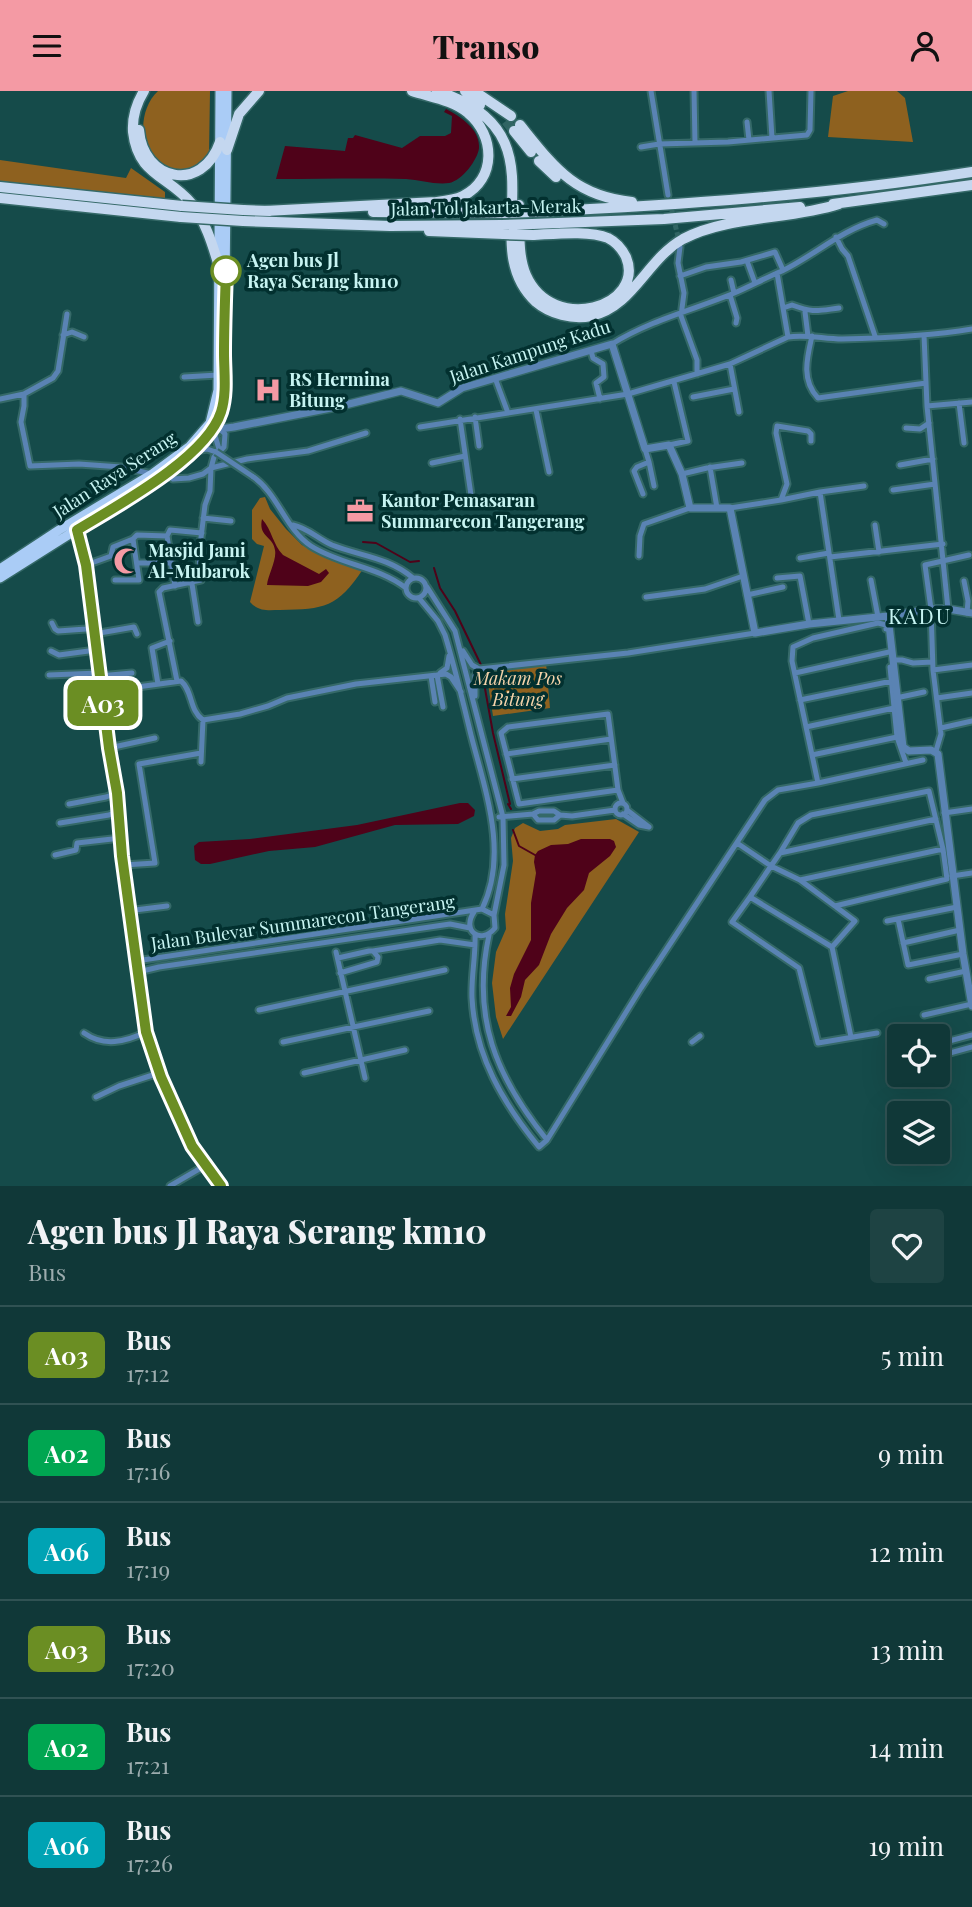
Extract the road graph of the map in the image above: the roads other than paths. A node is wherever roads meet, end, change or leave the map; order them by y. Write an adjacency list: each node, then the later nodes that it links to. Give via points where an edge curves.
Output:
1 (144, 91): 37 (highway, via 132,122 140,158 191,202)
2 (152, 91): 21 (highway, via 143,104 140,137 157,166 173,176 195,174)
3 (220, 91): 21 (highway, Jalan Raya Serang)
4 (227, 91): 21 (highway, Jalan Raya Serang)
5 (259, 91): 21 (highway, via 239,114)
6 (412, 91): 30 (highway, via 460,107 481,127 489,144 489,159 472,190 436,202)
7 (437, 91): 14 (highway)
8 (449, 91): 14 (highway)
9 (651, 91): 19 (street)
10 (694, 91): 20 (street)
11 (769, 91): 17 (street)
12 (811, 91): 17 (street, via 810,133)
13 (478, 93): 15 (highway)
14 (462, 95): 29 (highway, via 489,120 508,148 515,271 538,304 571,317 590,317 615,307 655,261 685,239 724,226); 33 (highway, via 494,118 512,147 523,263 533,288 545,299 571,310 602,305 621,290 628,262 611,239)
15 (508, 118)
16 (747, 121): 18 (street)
17 (772, 138): 18 (street)
18 (749, 140): 20 (street)
19 (659, 143): 20 (street); 22 (street); 28 (street)
20 (695, 143)
21 (223, 146): 37 (highway, Jalan Raya Serang)
22 (641, 147)
23 (972, 172): 28 (highway, Jalan Tol Jakarta–Merak, via 826,191)
24 (972, 185): 29 (highway, Jalan Tol Jakarta–Merak)
25 (577, 186): 25 (highway, via 549,162 517,128 552,174); 28 (highway, via 602,197)
26 (0, 187): 31 (highway, Jalan Tol Jakarta–Merak)
27 (0, 198): 31 (highway, Jalan Tol Jakarta–Merak)
28 (666, 201): 30 (highway, Jalan Tol Jakarta–Merak, bridge, via 503,213)
29 (839, 204): 33 (highway, Jalan Tol Jakarta–Merak)
30 (265, 211): 31 (highway, Jalan Tol Jakarta–Merak, bridge)
31 (182, 212): 33 (highway, Jalan Tol Jakarta–Merak, bridge, via 243,221)
32 (884, 224): 34 (street, Jalan Kampung Kadu, via 877,220)
33 (533, 230)
34 (836, 237): 38 (street, Jalan Kampung Kadu); 54 (street, via 848,256)
35 (680, 247): 40 (street)
36 (747, 261): 38 (street, via 777,253); 40 (street); 42 (street)
37 (221, 269): 61 (highway, Jalan Raya Serang); 81 (highway, Jalan Raya Serang, via 224,388)
38 (783, 270): 39 (street, Jalan Kampung Kadu)
39 (776, 273): 42 (street, Jalan Kampung Kadu); 45 (street)
40 (680, 276): 46 (street, via 684,293)
41 (731, 280): 43 (street)
42 (755, 283): 43 (street, Jalan Kampung Kadu)
43 (732, 294): 46 (street, Jalan Kampung Kadu); 49 (street)
44 (839, 308): 47 (street)
45 (783, 309): 47 (street, via 794,305); 56 (street)
46 (681, 311): 57 (street, Jalan Kampung Kadu); 60 (street)
47 (804, 312): 53 (street)
48 (66, 314): 51 (street)
49 (736, 323)
50 (972, 330): 52 (street)
51 (63, 335): 55 (street, via 70,332); 67 (street, via 57,374)
52 (924, 335): 54 (street); 65 (street)
53 (810, 336): 54 (street); 56 (street); 65 (street, via 806,371 818,398)
54 (875, 336)
55 (84, 337)
56 (788, 337): 59 (street)
57 (612, 344): 58 (street, Jalan Kampung Kadu); 68 (street)
58 (591, 351): 63 (street, Jalan Kampung Kadu); 71 (street, via 603,364 604,375 596,383)
59 (730, 364): 60 (street); 66 (street)
60 (697, 374): 64 (street)
61 (218, 375): 62 (street); 81 (highway, Jalan Raya Serang)
62 (184, 377)
63 (495, 378): 77 (street); 81 (street, Jalan Kampung Kadu, via 433,403 401,391)
64 (674, 382): 68 (street); 88 (street, via 688,440)
65 (926, 383): 74 (street)
66 (734, 389): 69 (street); 76 (street)
67 (24, 394): 70 (street); 102 (street, via 21,422 30,466 79,464)
68 (628, 394): 71 (street); 89 (street)
69 (693, 397)
70 (0, 399)
71 (600, 399): 75 (street)
72 (972, 402): 73 (street)
73 (959, 403): 74 (street); 86 (street)
74 (928, 406): 80 (street)
75 (536, 410): 77 (street); 101 (street)
76 (739, 412)
77 (508, 413): 78 (street)
78 (475, 417): 79 (street); 87 (street)
79 (460, 419): 82 (street); 92 (street)
80 (929, 423): 83 (street, via 920,429); 93 (street)
81 (215, 427): 90 (street, Jalan Bulevar Summarecon Tangerang); 91 (highway, Jalan Raya Serang); 98 (street, via 225,434 224,447); 102 (highway, Jalan Raya Serang)
82 (420, 427)
83 (906, 428)
84 (366, 433): 98 (street, via 308,451)
85 (811, 441): 111 (street, via 808,431 776,427 787,484)
86 (964, 443)
87 (479, 446)
88 (669, 446): 89 (street); 103 (street)
89 (645, 449): 94 (street)
90 (218, 451): 91 (street); 117 (street, Jalan Bulevar Summarecon Tangerang, bridge, via 262,482)
91 (191, 453): 100 (highway, Jalan Raya Serang)
92 (465, 456): 95 (street); 110 (street)
93 (933, 459): 97 (street); 104 (street)
94 (649, 462): 105 (street); 109 (street, via 634,470)
95 (432, 463)
96 (742, 464): 99 (street)
97 (900, 465)
98 (211, 467): 100 (street, via 203,474 180,479); 115 (street)
99 (710, 467): 103 (street); 113 (street)
100 (166, 472): 119 (highway, Jalan Raya Serang)
101 (549, 472)
102 (152, 474): 119 (highway, Jalan Raya Serang)
103 (682, 474): 112 (street)
104 (935, 484): 107 (street); 123 (street)
105 (654, 486)
106 (864, 486): 108 (street)
107 (893, 490)
108 (820, 492): 111 (street); 125 (street)
109 (643, 494)
110 (471, 495)
111 (780, 500): 114 (street)
112 (690, 508): 113 (street); 127 (street, via 644,524)
113 (717, 508): 114 (street)
114 (730, 508): 134 (street)
115 (203, 518): 116 (street); 120 (street)
116 (231, 521)
117 (293, 525): 136 (street, Jalan Bulevar Summarecon Tangerang, via 330,544 392,564); 145 (street, Jalan Bulevar Summarecon Tangerang, via 297,536 312,547 386,574)
118 (875, 525): 124 (street)
119 (75, 527): 132 (main road); 133 (highway, Jalan Raya Serang); 135 (highway, Jalan Raya Serang)
120 (202, 533): 121 (street, via 170,530); 141 (street, via 201,580)
121 (167, 536): 122 (street, via 141,534); 131 (street)
122 (133, 539): 130 (street); 132 (street, via 113,547 111,557)
123 (943, 544): 124 (street); 129 (street)
124 (879, 552): 125 (street)
125 (829, 555): 128 (street); 154 (street)
126 (969, 555): 129 (street)
127 (639, 556)
128 (800, 558)
129 (945, 559): 149 (street, via 925,565); 150 (street)
130 (138, 563): 131 (street); 138 (street, via 139,580)
131 (170, 563): 142 (street)
132 (86, 565): 158 (main road)
133 (0, 569)
134 (743, 576): 146 (street); 147 (street, via 705,589)
135 (0, 578)
136 (413, 578): 143 (street, Jalan Bulevar Summarecon Tangerang, via 421,579); 145 (street)
137 (777, 578): 157 (street, via 800,576)
138 (115, 580)
139 (871, 580): 153 (street)
140 (964, 581): 151 (street)
141 (192, 583): 142 (street); 155 (street)
142 (175, 586): 161 (street, via 159,592)
143 (426, 587): 148 (street); 162 (street, Jalan Bulevar Summarecon Tangerang, via 447,615)
144 (783, 587): 146 (street)
145 (406, 588): 148 (street, Jalan Bulevar Summarecon Tangerang, via 409,596)
146 (747, 595): 159 (street)
147 (646, 597)
148 (419, 598): 163 (street, Jalan Bulevar Summarecon Tangerang, via 438,621)
149 (931, 609): 150 (street); 152 (street); 168 (street)
150 (948, 609): 151 (street)
151 (970, 613)
152 (888, 616): 153 (street); 167 (street)
153 (878, 617): 154 (street)
154 (839, 621): 157 (street)
155 (198, 622)
156 (52, 623): 158 (street, via 58,631)
157 (808, 624): 159 (street)
158 (94, 630): 160 (street, via 134,627); 165 (main road)
159 (755, 633): 170 (street)
160 (137, 634)
161 (170, 641): 177 (street); 179 (street, via 152,648)
162 (459, 646): 170 (street); 189 (street, Jalan Bulevar Summarecon Tangerang)
163 (449, 647): 176 (street, via 447,668); 181 (street, Jalan Bulevar Summarecon Tangerang)
164 (51, 650): 165 (street, via 59,655)
165 (96, 650): 175 (main road)
166 (889, 652): 173 (street); 173 (street, via 886,625 877,623 797,644 792,650); 178 (street)
167 (893, 660): 168 (street); 184 (street)
168 (932, 661): 171 (street)
169 (972, 665): 171 (street)
170 (479, 669): 189 (street)
171 (933, 670): 185 (street)
172 (132, 673): 175 (street)
173 (795, 673): 186 (street)
174 (49, 675): 175 (street)
175 (99, 675): 180 (main road)
176 (434, 675): 181 (street, via 449,675); 187 (street); 188 (street); 191 (street, via 297,695 240,714)
177 (177, 681): 179 (street); 191 (street, via 185,684 193,709)
178 (892, 681): 186 (street); 190 (street)
179 (158, 684): 180 (street)
180 (101, 692): 198 (main road)
181 (461, 692): 217 (street, Jalan Bulevar Summarecon Tangerang)
182 (923, 692): 184 (street)
183 (972, 694): 185 (street)
184 (896, 698): 199 (street, via 903,747)
185 (937, 698): 194 (street)
186 (800, 700): 193 (street)
187 (435, 702)
188 (443, 707)
189 (475, 707): 216 (street, Jalan Bulevar Summarecon Tangerang)
190 (894, 708): 193 (street); 195 (street)
191 (203, 720): 200 (street)
192 (972, 721): 194 (street)
193 (806, 727): 202 (street)
194 (941, 728): 199 (street)
195 (897, 737): 202 (street); 205 (street)
196 (155, 739): 198 (street)
197 (611, 739): 201 (street); 201 (street, via 608,714 508,727 501,733); 206 (street)
198 (109, 748): 210 (main road)
199 (936, 751): 215 (street)
200 (201, 753): 204 (street); 225 (street, via 139,764 155,863)
201 (506, 754): 207 (street)
202 (812, 755): 208 (street)
203 (923, 760): 205 (street)
204 (201, 762)
205 (906, 763): 208 (street)
206 (615, 765): 207 (street); 209 (street)
207 (512, 779): 209 (street, via 516,801 522,804)
208 (818, 783): 221 (street, via 770,794)
209 (618, 790): 212 (street)
210 (117, 793): 211 (street); 214 (main road)
211 (69, 804)
212 (618, 806): 212 (street, via 618,814 625,812); 216 (street)
213 (972, 809): 215 (street)
214 (119, 811): 219 (street); 220 (main road)
215 (944, 813): 228 (street)
216 (503, 817): 217 (street); 237 (street, Jalan Bulevar Summarecon Tangerang, via 504,865)
217 (492, 818): 235 (street, Jalan Bulevar Summarecon Tangerang, via 493,864)
218 (936, 819): 222 (street); 223 (street); 223 (street, via 927,791 811,815 798,823)
219 (60, 823)
220 (121, 838): 224 (street, via 77,843 75,851); 225 (main road)
221 (737, 843): 226 (street); 283 (street)
222 (943, 849): 229 (street); 232 (street, via 947,879)
223 (780, 853): 226 (street)
224 (55, 855)
225 (124, 865): 234 (main road)
226 (771, 866): 229 (street); 230 (street)
227 (972, 873): 228 (street)
228 (952, 876): 233 (street)
229 (800, 880): 232 (street)
230 (750, 897): 248 (street); 271 (street, via 732,922 799,968 818,1043)
231 (167, 906): 234 (street)
232 (835, 906): 248 (street, via 855,921)
233 (957, 907): 238 (street); 241 (street)
234 (129, 908): 253 (main road)
235 (482, 909): 236 (street, Jalan Bulevar Summarecon Tangerang); 237 (street, Jalan Bulevar Summarecon Tangerang)
236 (474, 912): 240 (street, Jalan Bulevar Summarecon Tangerang); 242 (street, Jalan Bulevar Summarecon Tangerang, via 469,919)
237 (494, 915): 244 (street, Jalan Bulevar Summarecon Tangerang, via 495,928)
238 (898, 919): 239 (street); 246 (street)
239 (887, 921)
240 (395, 923): 243 (street); 245 (street, Jalan Bulevar Summarecon Tangerang)
241 (960, 930): 246 (street); 251 (street)
242 (472, 931): 243 (street, Jalan Bulevar Summarecon Tangerang, via 450,924); 244 (street, Jalan Bulevar Summarecon Tangerang); 247 (street, Jalan Bulevar Summarecon Tangerang)
243 (396, 932): 249 (street, Jalan Bulevar Summarecon Tangerang)
244 (489, 935): 283 (street, Jalan Bulevar Summarecon Tangerang, via 483,998 492,1047 512,1092)
245 (276, 941): 249 (street); 252 (street, Jalan Bulevar Summarecon Tangerang)
246 (903, 943): 251 (street, via 908,965)
247 (475, 945): 250 (street, via 440,940); 283 (street, Jalan Bulevar Summarecon Tangerang, via 472,999 482,1050 514,1116 539,1147)
248 (832, 947): 271 (street)
249 (277, 949): 254 (street, Jalan Bulevar Summarecon Tangerang)
250 (373, 951): 258 (street, via 378,957 375,963); 258 (street, via 337,955)
251 (963, 954): 256 (street)
252 (157, 958): 253 (street, Jalan Bulevar Summarecon Tangerang); 254 (street)
253 (136, 961): 257 (main road)
254 (159, 967): 257 (street, Jalan Bulevar Summarecon Tangerang)
255 (445, 970): 260 (street)
256 (966, 971): 259 (street); 261 (street)
257 (137, 972): 266 (main road)
258 (341, 973): 260 (street)
259 (929, 979)
260 (344, 992): 262 (street); 265 (street)
261 (972, 1005): 264 (street)
262 (259, 1010)
263 (429, 1011): 265 (street)
264 (924, 1015)
265 (353, 1025): 273 (street); 278 (street)
266 (146, 1032): 267 (street, via 103,1043); 279 (main road)
267 (84, 1033)
268 (877, 1033): 271 (street)
269 (972, 1035): 272 (street)
270 (700, 1036): 274 (street)
271 (850, 1037)
272 (950, 1041)
273 (284, 1042)
274 (692, 1042)
275 (972, 1047): 277 (street)
276 (405, 1051): 278 (street)
277 (950, 1053)
278 (361, 1059): 280 (street); 281 (street)
279 (159, 1073): 282 (street); 284 (main road, via 192,1146)
280 (304, 1073)
281 (365, 1078)
282 (96, 1097)
283 (547, 1140)
284 (206, 1165): 285 (street); 286 (main road)
285 (170, 1186)
286 (221, 1186)

